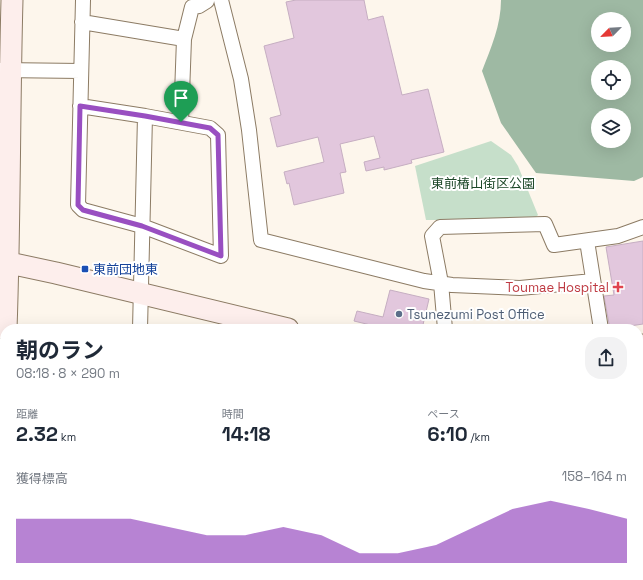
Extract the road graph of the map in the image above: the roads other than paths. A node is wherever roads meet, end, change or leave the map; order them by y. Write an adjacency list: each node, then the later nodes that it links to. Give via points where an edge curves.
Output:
1 (12, 0): 7 (street)
2 (83, 0): 5 (street)
3 (206, 0): 6 (street, via 192,7)
4 (221, 0): 17 (street, via 242,79 261,240 424,281)
5 (82, 22): 6 (street); 8 (street)
6 (184, 39): 11 (street)
7 (5, 70): 8 (street); 15 (street)
8 (81, 71): 9 (street)
9 (80, 106): 10 (street); 12 (street, via 78,205 83,210)
10 (145, 116): 11 (street); 12 (street)
11 (181, 122): 12 (street, via 210,128 218,135 221,256)
12 (142, 226): 18 (street)
13 (643, 227): 14 (street, via 618,236)
14 (587, 241): 16 (street); 17 (street, via 554,245 545,224 440,227 432,236)
15 (4, 262): 18 (street); 19 (street)
16 (593, 281): 17 (street, via 520,288); 23 (street)
17 (441, 283): 22 (street)
18 (142, 293): 20 (street); 21 (street)
19 (6, 324)
20 (140, 324)
21 (268, 324)
22 (445, 324)
23 (600, 324)

